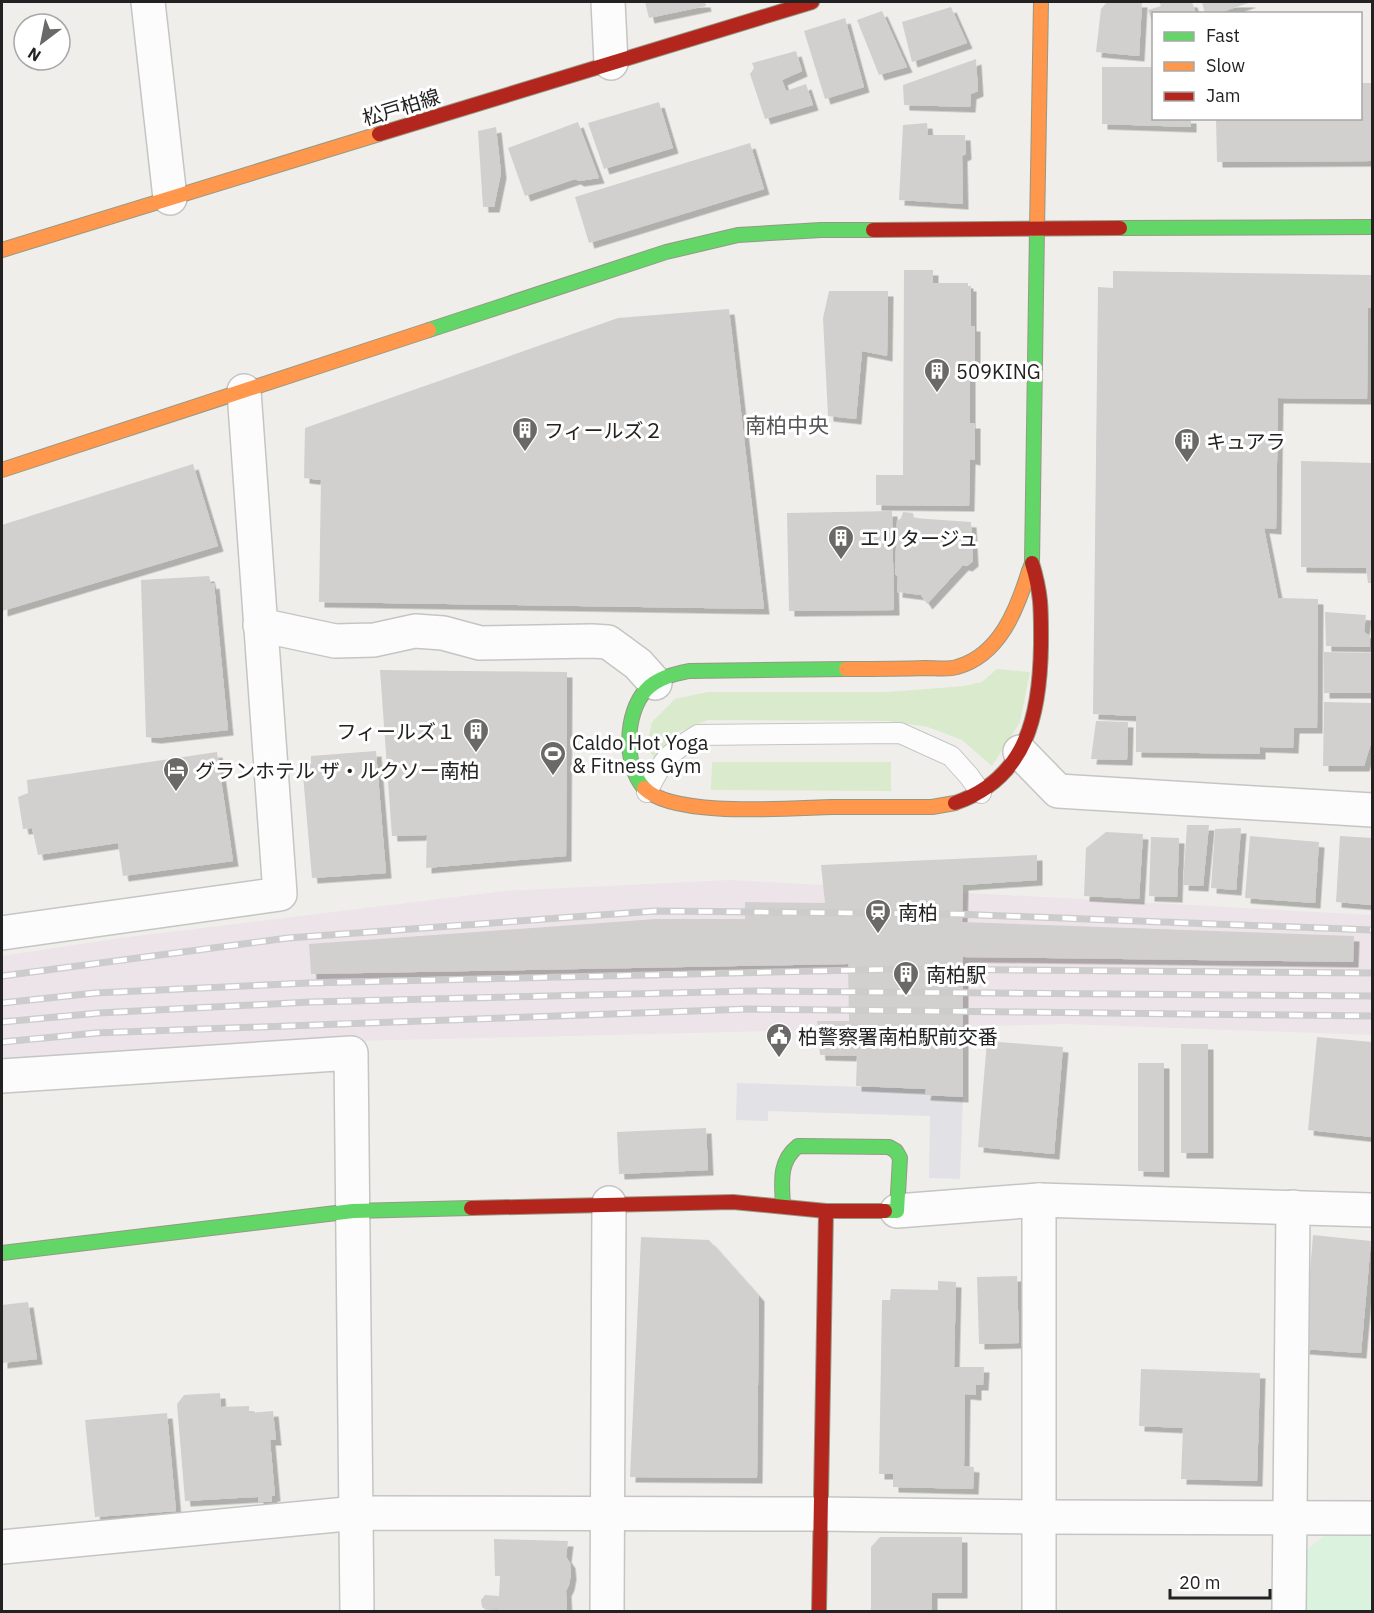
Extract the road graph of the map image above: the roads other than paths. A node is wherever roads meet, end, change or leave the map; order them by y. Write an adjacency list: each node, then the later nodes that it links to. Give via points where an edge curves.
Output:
1 (148, 2): 6 (street)
2 (608, 2): 5 (street)
3 (812, 2): 5 (street, 松戸柏線)
4 (1041, 2): 8 (street)
5 (611, 63): 6 (street, 松戸柏線)
6 (171, 198): 9 (street, 松戸柏線)
7 (1372, 227): 8 (street)
8 (1037, 228): 10 (street, via 821,230 738,235 666,252); 12 (street)
9 (2, 250)
10 (244, 391): 11 (street); 13 (street)
11 (2, 470)
12 (1032, 563): 14 (street, via 1022,596 997,641 980,658 956,668 689,670 667,675); 15 (street, via 1041,596 1040,688)
13 (260, 625): 14 (street, via 335,641 374,640 415,631 442,633 480,644 608,642 638,664); 19 (street, via 280,894)
14 (655, 683): 16 (street, via 642,694 630,726 631,759)
15 (1020, 752): 17 (street, via 1002,777); 18 (street, via 1058,791)
16 (647, 792): 17 (street, via 688,806 769,808 948,806); 17 (lane, via 671,752 698,735 900,733 951,756)
17 (981, 793)
18 (1372, 810)
19 (2, 933)
20 (2, 1076): 26 (street, via 351,1053)
21 (1039, 1200): 24 (street); 28 (street); 33 (street)
22 (609, 1203): 23 (street, via 733,1202); 26 (street); 31 (street)
23 (783, 1206): 27 (street); 28 (street, via 783,1161 798,1146 889,1147 900,1158)
24 (1293, 1207): 25 (street); 34 (street)
25 (1372, 1210)
26 (353, 1211): 29 (street); 30 (street)
27 (825, 1211): 28 (street); 32 (street)
28 (897, 1211)
29 (2, 1253)
30 (357, 1513): 31 (street); 36 (street); 37 (street)
31 (607, 1514): 32 (street); 38 (street)
32 (819, 1514): 33 (street); 39 (street)
33 (1039, 1517): 34 (street); 40 (street)
34 (1290, 1518): 35 (street); 41 (street)
35 (1372, 1518)
36 (2, 1547)
37 (357, 1611)
38 (607, 1611)
39 (819, 1611)
40 (1040, 1611)
41 (1289, 1611)

